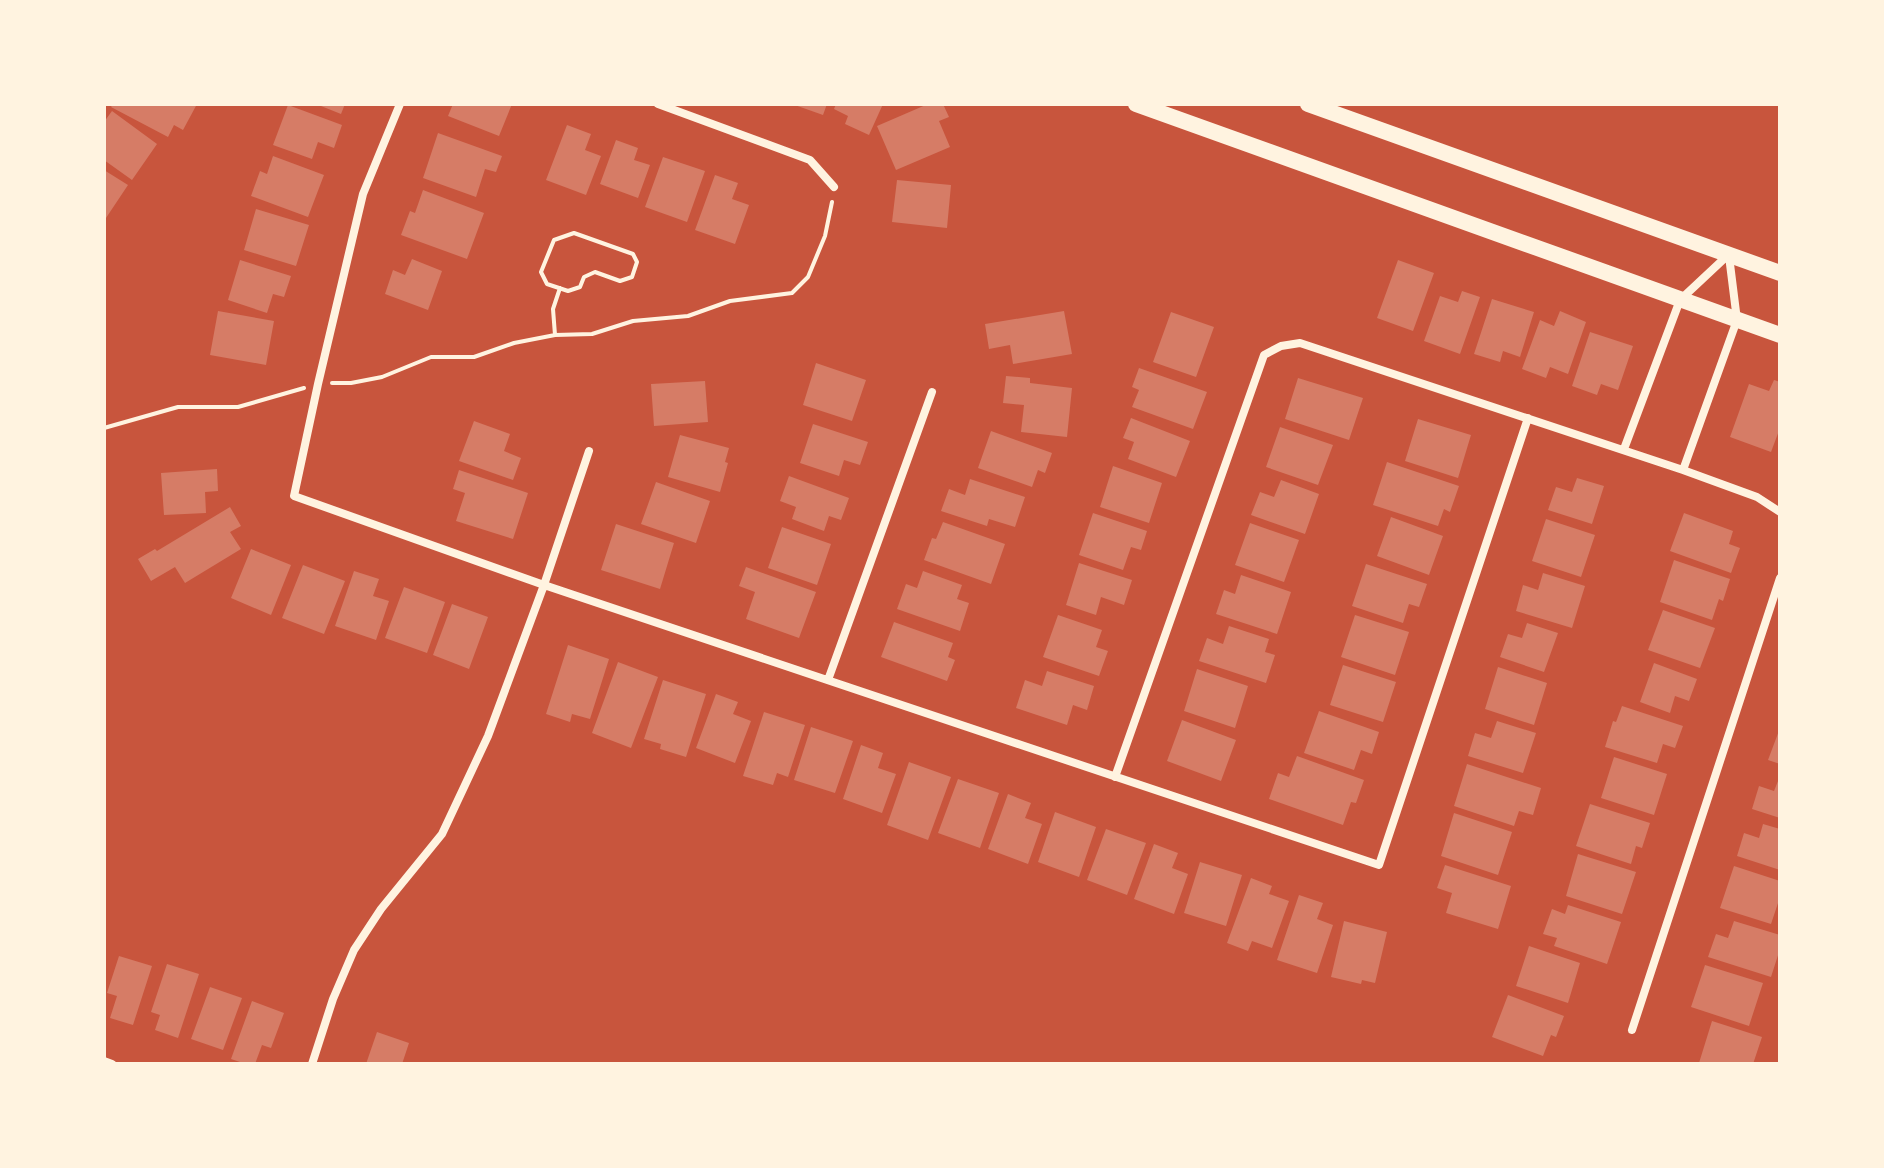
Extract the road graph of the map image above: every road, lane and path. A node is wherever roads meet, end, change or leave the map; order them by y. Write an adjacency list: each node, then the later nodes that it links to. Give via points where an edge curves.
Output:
1 (400, 104): 14 (street, via 363,194)
2 (658, 104): 6 (street, via 810,160)
3 (1136, 104): 5 (main road)
4 (1308, 104): 7 (main road)
5 (1177, 111): 10 (main road)
6 (834, 187): 12 (path, via 825,236 808,277 792,293 730,301 688,316 633,321 592,334)
7 (1729, 255): 8 (main road); 10 (street); 11 (street)
8 (1780, 273)
9 (560, 288): 9 (path, via 580,287 584,277 595,272 620,281 632,277 637,262 633,254 574,233 554,240 541,272 547,284); 12 (path, via 553,309)
10 (1680, 300): 11 (main road); 18 (street)
11 (1737, 320): 13 (main road); 20 (street)
12 (555, 335): 14 (path, via 474,357 431,357 382,377)
13 (1780, 335)
14 (318, 384): 17 (path, via 238,407 178,407); 23 (street, via 294,496)
15 (932, 392): 24 (street)
16 (1528, 418): 18 (street); 25 (street, via 1300,343 1264,355); 25 (street, via 1379,865)
17 (104, 428)
18 (1624, 449): 20 (street)
19 (589, 451): 23 (street)
20 (1683, 470): 21 (street, via 1757,497)
21 (1780, 512)
22 (1780, 578): 26 (street)
23 (544, 585): 24 (street); 29 (street, via 488,736 442,834 354,950)
24 (828, 680): 25 (street)
25 (1115, 777)
26 (1632, 1030)
27 (104, 1061): 28 (street)
28 (112, 1064)
29 (312, 1064)

